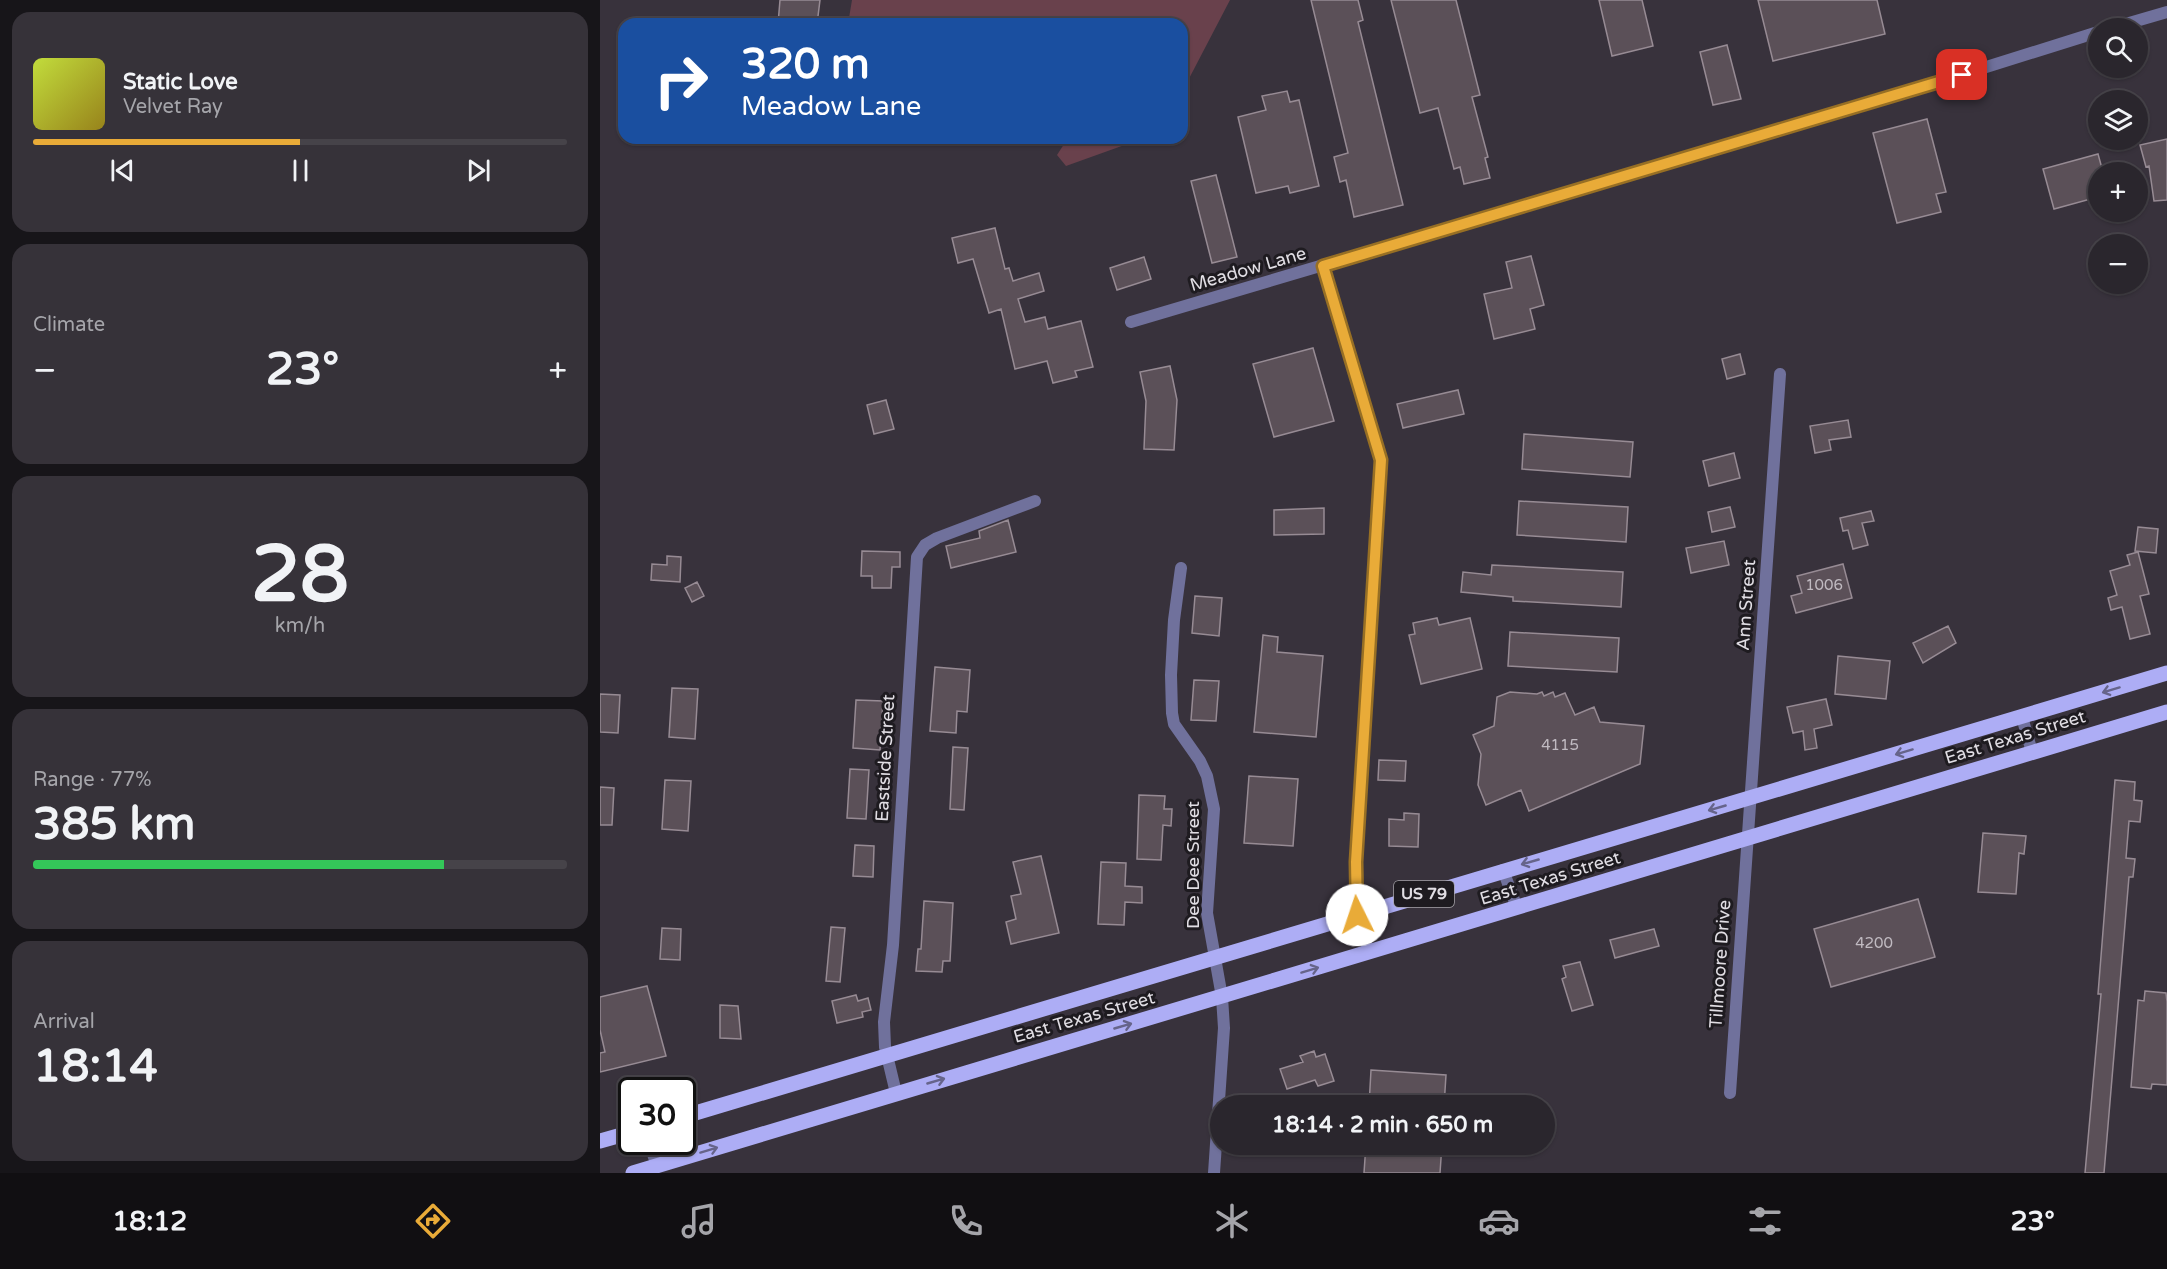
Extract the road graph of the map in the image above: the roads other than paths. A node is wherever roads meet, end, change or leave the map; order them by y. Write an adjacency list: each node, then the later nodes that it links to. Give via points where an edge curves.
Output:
1 (2167, 12): 2 (street)
2 (2146, 18)
3 (2088, 35): 4 (street, Meadow Lane)
4 (1323, 266): 5 (street, Meadow Lane); 17 (street, via 1381,460 1356,862)
5 (1131, 322)
6 (1780, 374): 13 (street, Ann Street)
7 (1035, 501): 21 (street, Eastside Street, via 937,538 925,545 917,557 893,945 884,1022)
8 (1181, 568): 19 (street, Dee Dee Street, via 1170,698 1174,724 1200,761 1211,791 1214,809 1207,913)
9 (2167, 673): 11 (main road, East Texas Street / US 79, one-way to 11)
10 (2167, 712): 12 (main road, East Texas Street / US 79)
11 (2022, 717): 12 (street); 13 (main road, East Texas Street / US 79, one-way to 13)
12 (2032, 752): 14 (main road, East Texas Street / US 79)
13 (1751, 798): 14 (street, Ann Street); 15 (main road, East Texas Street / US 79, one-way to 15)
14 (1747, 838): 16 (main road, East Texas Street / US 79); 23 (street, Tillmoore Drive)
15 (1503, 870): 16 (street); 17 (main road, East Texas Street / US 79)
16 (1517, 908): 18 (main road, East Texas Street / US 79)
17 (1357, 915): 18 (street); 19 (main road, East Texas Street / US 79)
18 (1369, 952): 20 (main road, East Texas Street / US 79, one-way to 18)
19 (1215, 957): 20 (street, Dee Dee Street); 21 (main road, East Texas Street / US 79)
20 (1222, 997): 22 (main road, East Texas Street / US 79, one-way to 20); 30 (street, Dee Dee Street, via 1223,1059)
21 (886, 1055): 22 (street, Eastside Street); 24 (main road, East Texas Street / US 79)
22 (896, 1093): 28 (main road, East Texas Street / US 79, one-way to 22)
23 (1730, 1093)
24 (696, 1113)
25 (618, 1136): 26 (main road)
26 (600, 1141)
27 (653, 1155): 28 (street)
28 (657, 1166): 29 (main road, East Texas Street / US 79)
29 (633, 1173)
30 (1214, 1173)

